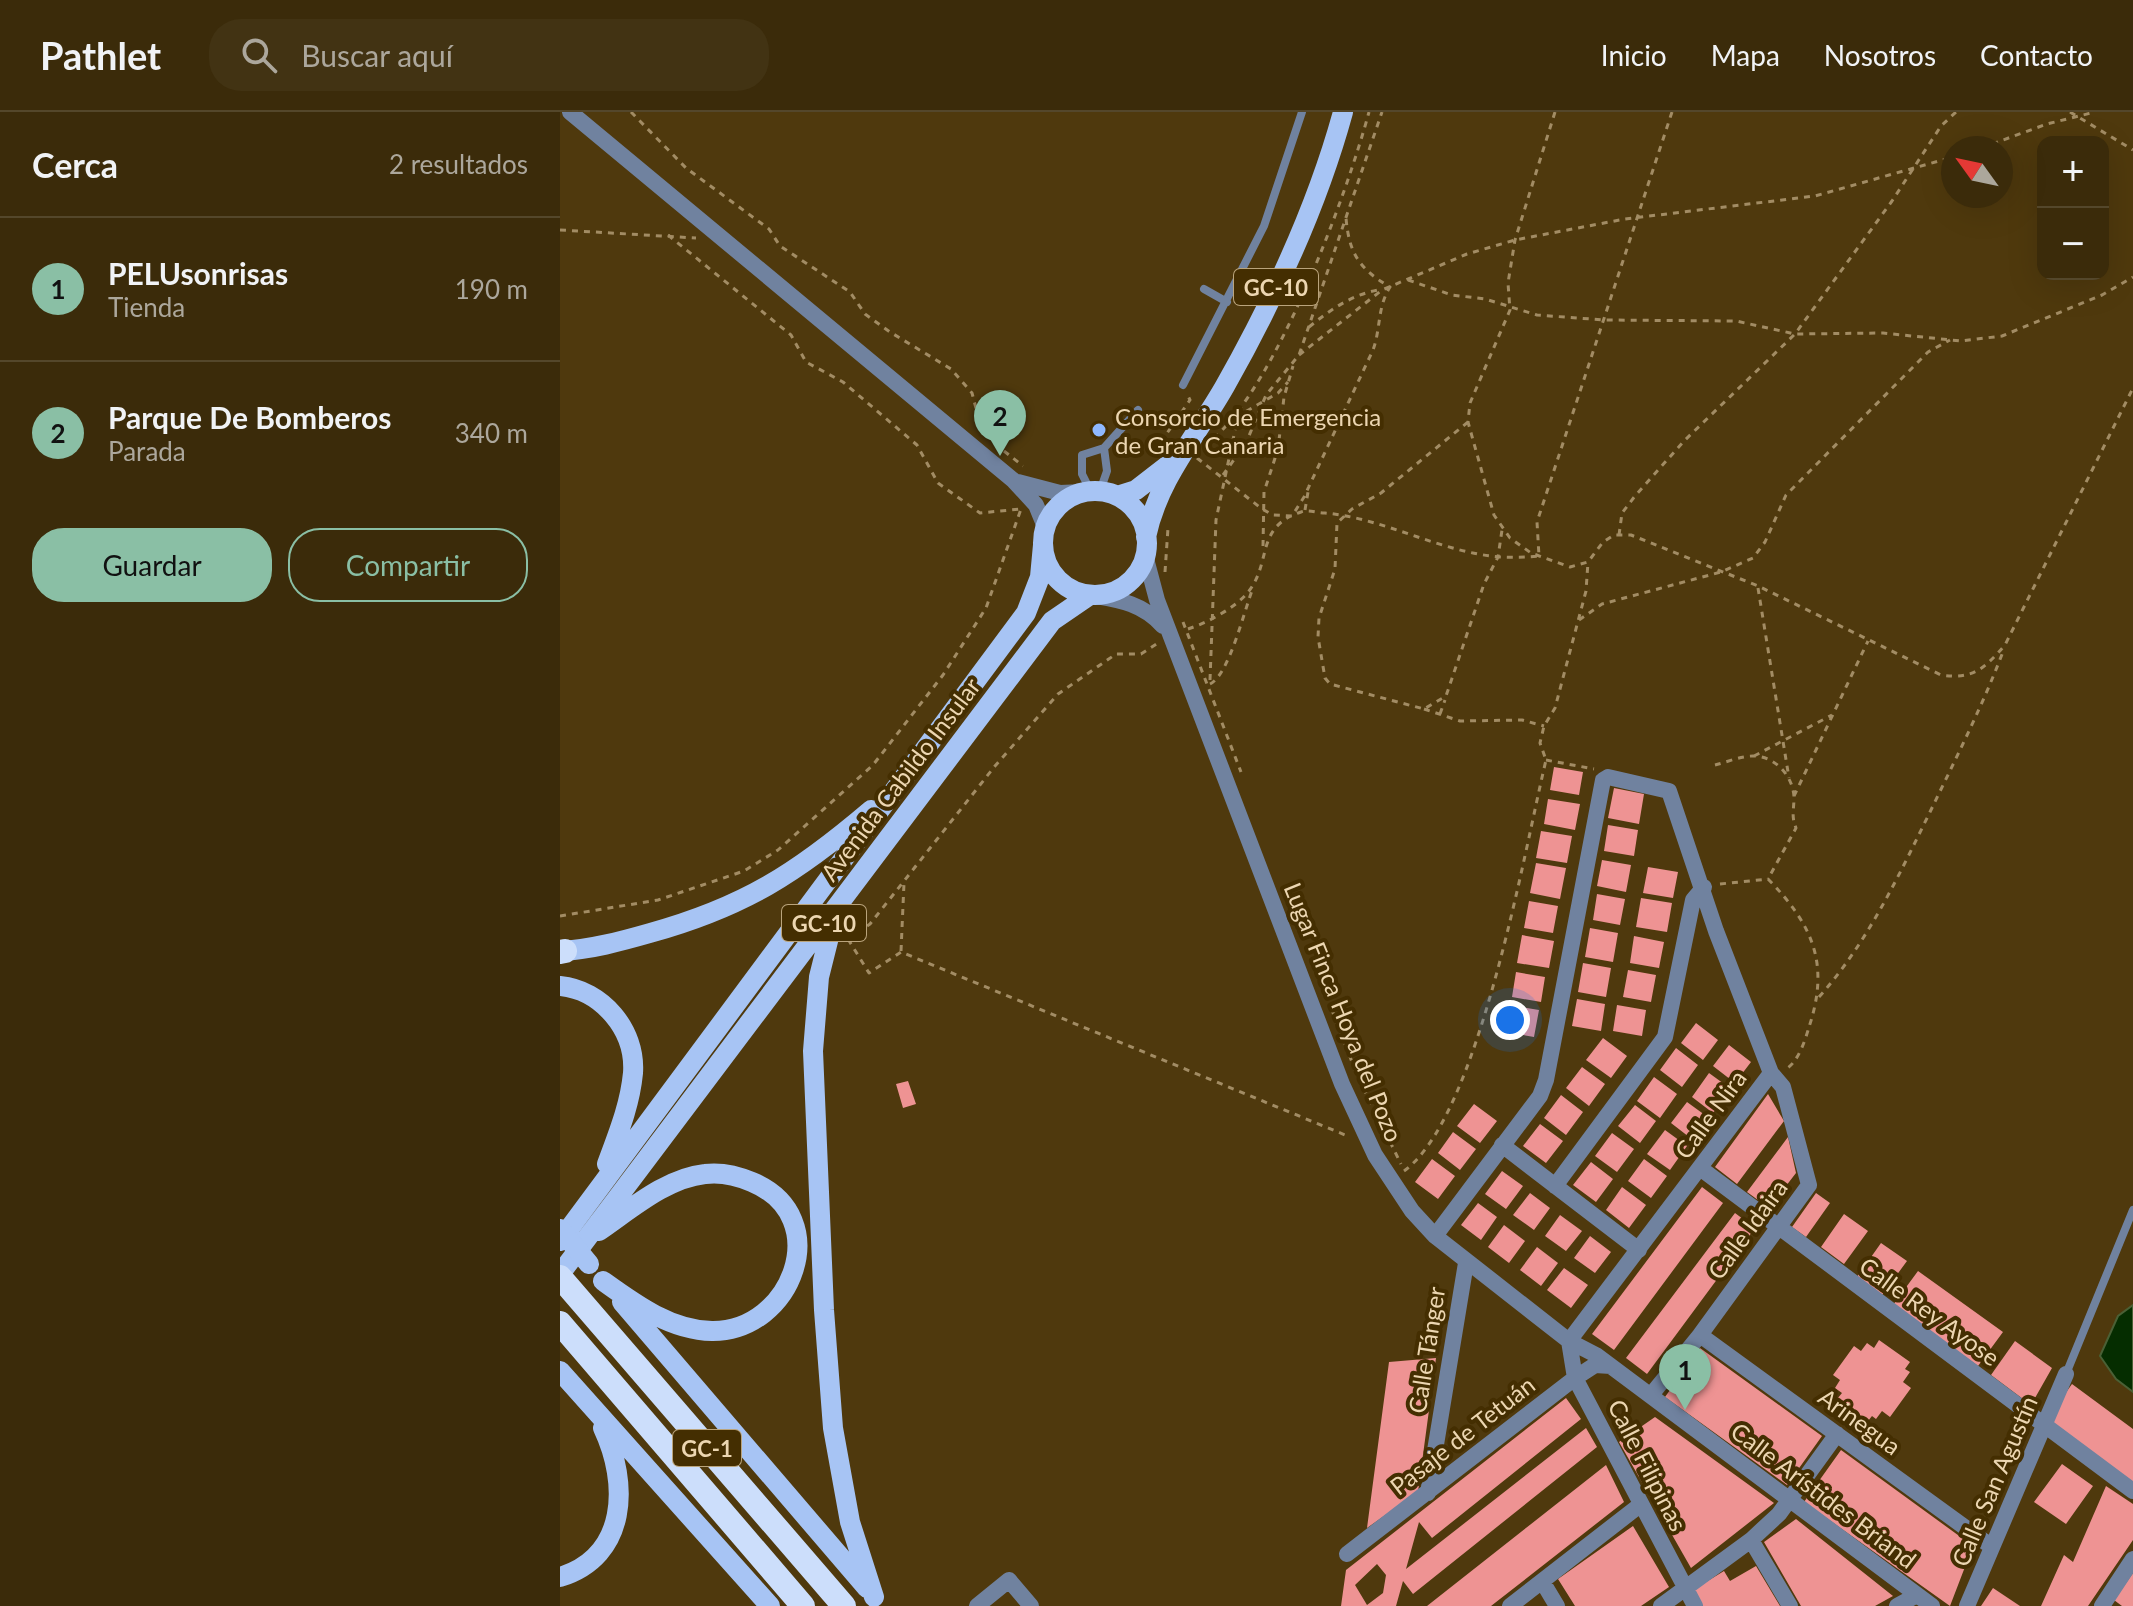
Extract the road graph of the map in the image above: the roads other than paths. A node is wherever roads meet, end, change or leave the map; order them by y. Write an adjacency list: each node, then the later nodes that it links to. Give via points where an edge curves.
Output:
1 (570, 112): 10 (street)
2 (1302, 112): 5 (lane, via 1264,226)
3 (1343, 112): 9 (main road, GC-10, via 1273,295)
4 (1204, 289): 5 (lane)
5 (1227, 302): 6 (lane)
6 (1183, 385)
7 (1138, 410): 8 (lane)
8 (1104, 448): 11 (lane, via 1107,471); 11 (lane, via 1082,455 1082,474)
9 (1194, 457): 11 (main road, GC-10, via 1151,481); 13 (main road, GC-10, via 1155,497)
10 (1013, 480): 11 (street, via 1039,489); 12 (street, via 1036,505)
11 (1098, 493): 12 (main road, GC-10, via 1059,505); 13 (main road, via 1131,506 1141,520)
12 (1044, 536): 14 (main road, via 1052,573 1075,591); 16 (main road, Avenida Cabildo Insular / GC-10, via 1040,577 1026,613)
13 (1146, 546): 14 (main road, GC-10, via 1131,580 1105,594); 15 (street, Lugar Finca Hoya del Pozo, via 1153,589)
14 (1090, 595): 15 (street, Lugar Finca Hoya del Pozo, via 1130,602); 18 (main road, Avenida Cabildo Insular / GC-10, via 1052,621)
15 (1180, 632): 29 (street, Lugar Finca Hoya del Pozo, via 1342,1084 1371,1146 1398,1176)
16 (901, 784): 19 (main road, via 797,871 762,892 706,918); 24 (main road, Avenida Cabildo Insular / GC-10)
17 (1704, 887): 21 (street, Calle Nira); 22 (street, Calle Nira, via 1669,791 1608,777 1599,791 1546,1080 1540,1096); 25 (street, via 1693,900 1665,1037)
18 (836, 907): 33 (main road, Avenida Cabildo Insular / GC-10); 58 (main road, via 819,977 813,1051 824,1310 833,1428 850,1522)
19 (562, 951)
20 (560, 986): 24 (main road, via 603,1002 628,1044 633,1070 628,1104)
21 (1771, 1073): 23 (street, Calle Nira); 28 (street, Calle Idaira, via 1783,1087 1809,1185)
22 (1502, 1145): 25 (street); 29 (street)
23 (1700, 1168): 28 (street, Calle Rey Ayose); 31 (street, Calle Nira)
24 (601, 1184): 30 (main road, Avenida Cabildo Insular / GC-10)
25 (1555, 1186): 31 (street)
26 (2133, 1210): 40 (lane)
27 (560, 1229): 34 (main road, bridge)
28 (1777, 1229): 36 (street, Calle Idaira); 44 (street, Calle Rey Ayose)
29 (1435, 1236): 32 (street, Lugar Finca Hoya del Pozo)
30 (560, 1241)
31 (1639, 1250): 37 (street, Calle Nira)
32 (1466, 1263): 37 (street, Lugar Finca Hoya del Pozo); 47 (street, Calle Tánger)
33 (565, 1276): 34 (main road, via 596,1233 685,1178 705,1173 743,1178 785,1203 793,1217 798,1252 782,1294 758,1316 729,1329 675,1323); 62 (highway, GC-1)
34 (603, 1281): 58 (main road)
35 (560, 1323): 61 (highway, GC-1)
36 (1700, 1335): 42 (street, Calle Idaira); 45 (street, Arinegua)
37 (1569, 1341): 38 (street, Calle Arístides Briand); 41 (street, Calle Filipinas)
38 (1611, 1366): 41 (street, Pasaje de Tetuán, via 1595,1365); 42 (street, Calle Arístides Briand)
39 (560, 1371): 43 (main road)
40 (2066, 1374): 44 (street, Calle San Agustín)
41 (1575, 1378): 47 (street, Pasaje de Tetuán); 49 (street, Calle Filipinas)
42 (1651, 1395): 48 (street, Calle Arístides Briand)
43 (594, 1410): 54 (main road, via 621,1480 619,1503 603,1549 576,1572); 60 (main road)
44 (2043, 1424): 46 (street, Calle Rey Ayose); 51 (street, Calle San Agustín)
45 (1837, 1434): 48 (street); 51 (street, Arinegua)
46 (2133, 1491)
47 (1428, 1493): 52 (street, Pasaje de Tetuán)
48 (1789, 1500): 50 (street); 57 (street, Calle Arístides Briand)
49 (1640, 1505): 55 (street); 56 (street, Calle Filipinas)
50 (1751, 1540): 56 (street); 69 (street)
51 (1992, 1547): 72 (street, Calle San Agustín)
52 (1347, 1554)
53 (2133, 1559): 59 (street)
54 (560, 1577)
55 (1542, 1581): 65 (street); 66 (street)
56 (1686, 1588): 67 (street); 68 (street, Calle Filipinas)
57 (1917, 1595): 70 (street); 71 (street, Calle Arístides Briand)
58 (878, 1601)
59 (2105, 1605)
60 (770, 1606)
61 (803, 1606)
62 (844, 1606)
63 (977, 1606): 64 (street, via 1009,1580)
64 (1031, 1606)
65 (1510, 1606)
66 (1557, 1606)
67 (1661, 1606)
68 (1695, 1606)
69 (1790, 1606)
70 (1897, 1606)
71 (1932, 1606)
72 (1967, 1606)

